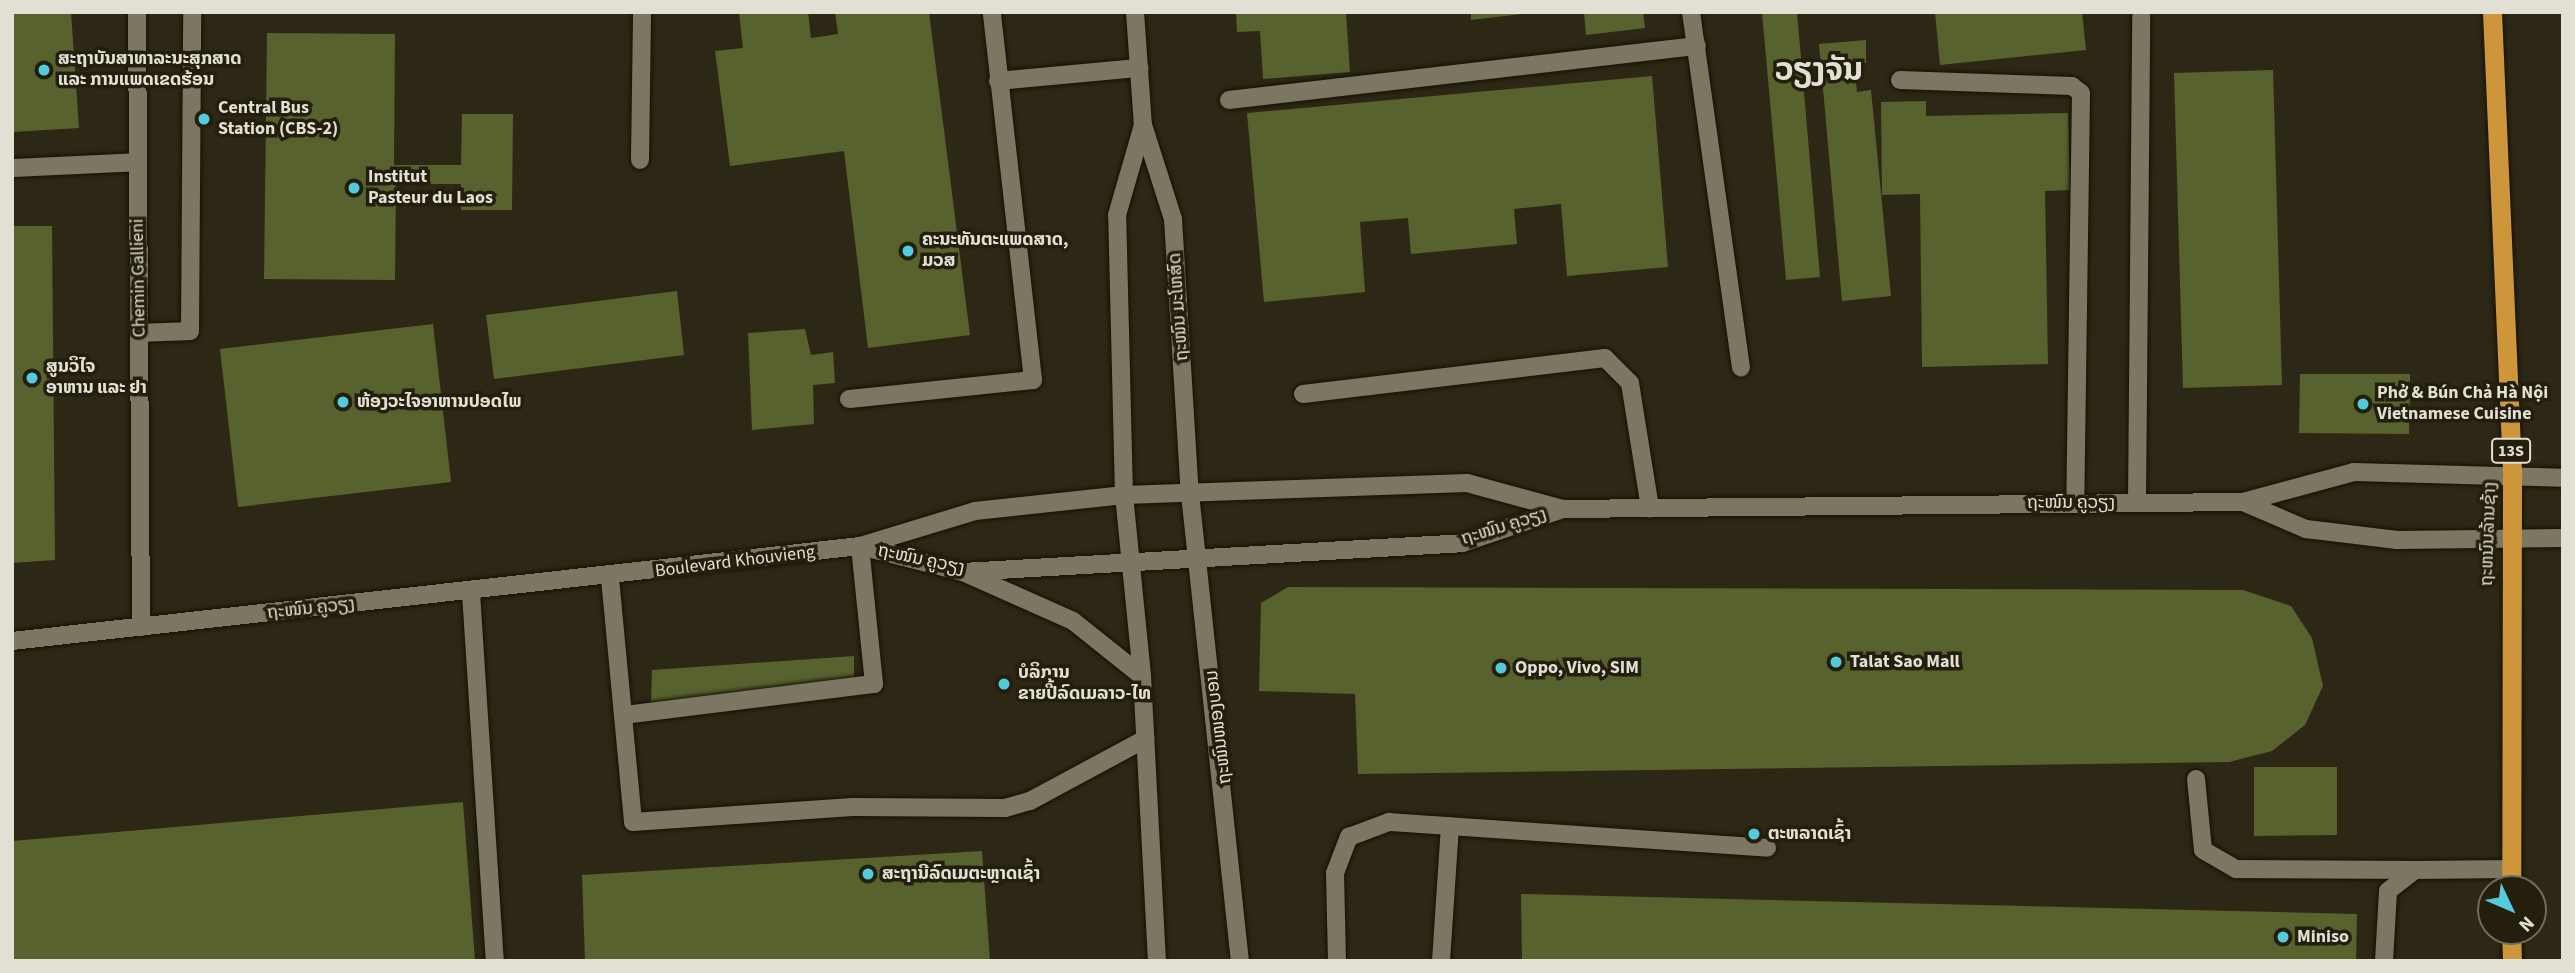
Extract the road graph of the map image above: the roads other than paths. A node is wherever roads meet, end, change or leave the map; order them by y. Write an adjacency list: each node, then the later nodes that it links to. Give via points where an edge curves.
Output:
1 (136, 12): 16 (street, Chemin Gallieni)
2 (192, 12): 18 (street, via 190,331)
3 (642, 12): 15 (street)
4 (992, 12): 12 (street)
5 (1135, 12): 10 (street, ຖະໜົນ ມະໂຫສົດ)
6 (1691, 12): 9 (street)
7 (2492, 12): 22 (highway, ຖະຫນົນລ້ານຊ້າງ / 13S)
8 (2141, 16): 26 (street)
9 (1697, 46): 13 (street); 19 (street)
10 (1139, 68): 12 (street); 14 (street, ຖະໜົນ ມະໂຫສົດ)
11 (1900, 80): 28 (street, via 2072,86 2081,93)
12 (998, 81): 21 (street, via 1032,380)
13 (1229, 100)
14 (1143, 125): 24 (street, ຖະໜົນ ມະໂຫສົດ, via 1173,219); 25 (street, ຖະໜົນ ມະໂຫສົດ, via 1117,215)
15 (640, 160)
16 (138, 162): 17 (street); 18 (street, Chemin Gallieni)
17 (12, 168)
18 (139, 333): 39 (street, Chemin Gallieni)
19 (1741, 368)
20 (1303, 394): 29 (street, via 1605,358 1630,383)
21 (849, 399)
22 (2512, 478): 23 (street, ຖະໜົນ ຄູວຽງ); 27 (street, ຖະໜົນ ຄູວຽງ, via 2354,472); 31 (highway, ຖະຫນົນລ້ານຊ້າງ / 13S)
23 (2563, 478)
24 (1190, 494): 25 (street, ຖະໜົນ ຄູວຽງ); 30 (street, ຖະໜົນ ຄູວຽງ, via 1468,483); 34 (street, ຖະໜົນໜອງບອນ)
25 (1124, 495): 33 (street, ຖະໜົນ ຄູວຽງ, via 975,511); 35 (street)
26 (2137, 502): 27 (street, ຖະໜົນ ຄູວຽງ); 28 (street, ຖະໜົນ ຄູວຽງ)
27 (2243, 502): 31 (street, ຖະໜົນ ຄູວຽງ, via 2306,529 2397,540)
28 (2075, 503): 29 (street, ຖະໜົນ ຄູວຽງ)
29 (1650, 508): 30 (street, ຖະໜົນ ຄູວຽງ)
30 (1563, 509): 34 (street, ຖະໜົນ ຄູວຽງ, via 1462,543)
31 (2507, 536): 32 (street, ຖະໜົນ ຄູວຽງ); 47 (highway, ຖະຫນົນລ້ານຊ້າງ / 13S)
32 (2563, 538)
33 (860, 546): 36 (street, ຖະໜົນ ຄູວຽງ); 37 (street, Boulevard Khouvieng); 42 (street, via 874,684)
34 (1198, 556): 35 (street, ຖະໜົນ ຄູວຽງ); 52 (street, ຖະໜົນໜອງບອນ)
35 (1129, 558): 36 (street, ຖະໜົນ ຄູວຽງ); 41 (street)
36 (963, 572): 41 (street, via 1073,621)
37 (610, 578): 38 (street, ຖະໜົນ ຄູວຽງ); 42 (street)
38 (471, 593): 39 (street, ຖະໜົນ ຄູວຽງ); 50 (street)
39 (141, 627): 40 (street, ຖະໜົນ ຄູວຽງ)
40 (12, 641)
41 (1142, 676): 43 (street)
42 (624, 715): 43 (street, via 633,822 852,807 1005,808 1030,801)
43 (1145, 739): 51 (street)
44 (2196, 779): 48 (street, via 2203,850 2236,869)
45 (1450, 826): 46 (street); 53 (street, via 1389,822 1349,837 1335,873); 54 (street)
46 (1768, 848)
47 (2511, 869): 48 (street); 49 (highway, ຖະຫນົນລ້ານຊ້າງ / 13S)
48 (2415, 870): 55 (street, via 2388,891)
49 (2511, 875)
50 (495, 961)
51 (1157, 961)
52 (1240, 961)
53 (1337, 961)
54 (1441, 961)
55 (2384, 961)

